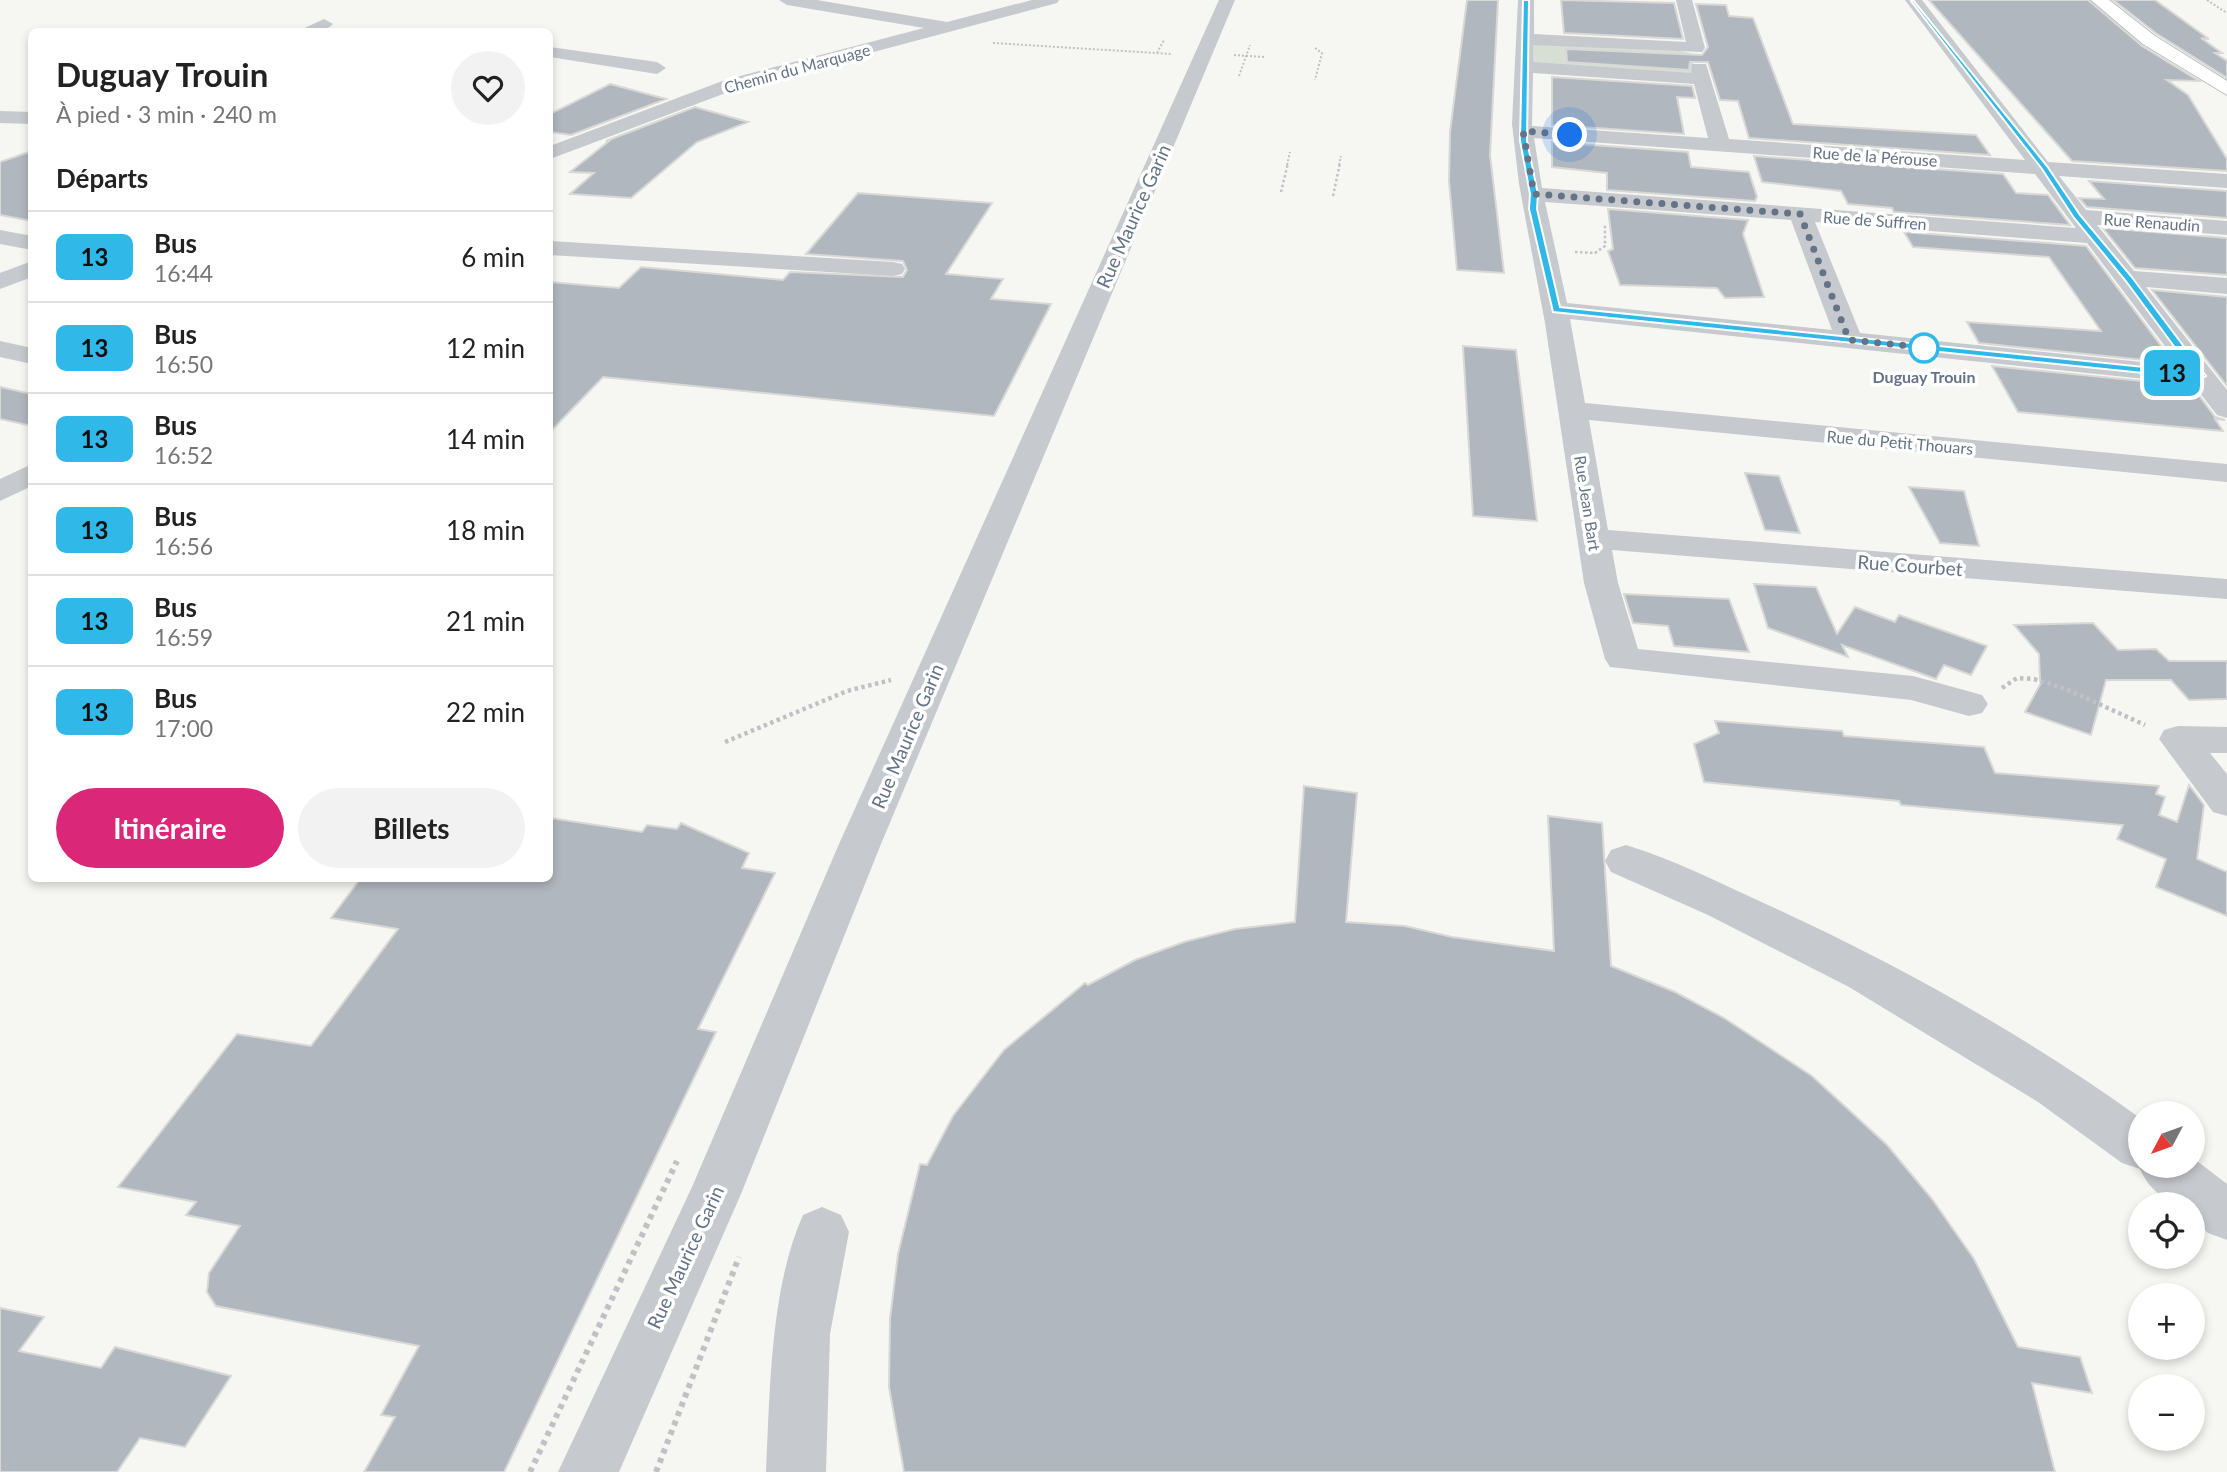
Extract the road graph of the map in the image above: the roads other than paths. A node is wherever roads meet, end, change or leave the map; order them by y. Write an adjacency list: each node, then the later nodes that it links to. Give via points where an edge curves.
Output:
1 (786, 0): 10 (street)
2 (1051, 0): 10 (street, Chemin du Marquage)
3 (1227, 0): 58 (street, Rue Maurice Garin, via 1212,51 865,833 715,1194)
4 (1526, 0): 11 (street, Rue Jean Bart)
5 (1684, 0): 11 (street, via 1696,48)
6 (1913, 0): 23 (street)
7 (2099, 0): 15 (main road, via 2149,40)
8 (324, 24): 9 (street)
9 (314, 28)
10 (950, 28): 20 (street, Chemin du Marquage, via 732,84)
11 (1525, 39): 13 (street, Rue Jean Bart)
12 (553, 52): 14 (street)
13 (1525, 67): 18 (street, Rue Jean Bart); 21 (street, via 1701,73)
14 (657, 68)
15 (2227, 89)
16 (1, 117): 17 (street)
17 (28, 118)
18 (1523, 131): 21 (street, Rue de la Pérouse); 25 (street, Rue Jean Bart)
19 (553, 137): 20 (street)
20 (578, 142): 22 (street, Chemin du Marquage)
21 (1721, 146): 23 (street, Rue de la Pérouse)
22 (553, 152)
23 (2045, 168): 24 (street, Rue de la Pérouse); 27 (street)
24 (2227, 181)
25 (1534, 194): 26 (street, Rue de Suffren); 38 (street, Rue Jean Bart, via 1533,209)
26 (1800, 214): 29 (street, Rue de Suffren); 39 (street)
27 (2077, 216): 28 (street, Rue Renaudin); 29 (street)
28 (2227, 228)
29 (2091, 236): 35 (street)
30 (0, 237): 31 (street)
31 (28, 242)
32 (553, 248): 34 (street)
33 (28, 270): 36 (street)
34 (893, 270)
35 (2128, 278): 37 (street); 42 (street)
36 (0, 282)
37 (2227, 286)
38 (1556, 310): 39 (street); 44 (street, Rue Jean Bart)
39 (1849, 340): 42 (street)
40 (0, 349): 41 (street)
41 (28, 355)
42 (2201, 376): 43 (street)
43 (2227, 409)
44 (1573, 410): 45 (street, Rue du Petit Thouars); 48 (street, Rue Jean Bart)
45 (2227, 473)
46 (28, 475): 47 (street)
47 (0, 492)
48 (1594, 539): 49 (street, Rue Courbet); 50 (street, Rue Jean Bart, via 1601,583 1623,659 1913,688)
49 (2227, 589)
50 (1969, 704)
51 (2227, 740): 52 (street, via 2178,739)
52 (2227, 802)
53 (1626, 861): 54 (street, via 1728,903 1914,998)
54 (2128, 1138)
55 (2179, 1178): 56 (street)
56 (2227, 1216)
57 (822, 1232): 59 (street, via 802,1334)
58 (588, 1472)
59 (796, 1472)

